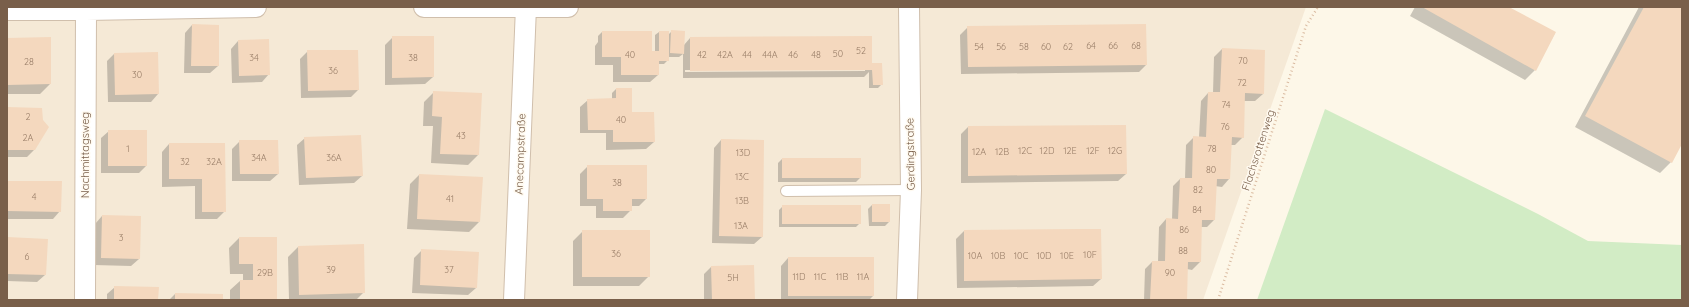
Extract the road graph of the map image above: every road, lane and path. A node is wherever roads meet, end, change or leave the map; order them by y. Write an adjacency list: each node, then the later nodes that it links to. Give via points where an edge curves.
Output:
1 (256, 7): 8 (street)
2 (424, 7): 3 (street)
3 (526, 7): 4 (street); 12 (street, Anecampstraße)
4 (568, 7)
5 (909, 7): 9 (street, Gerdingstraße)
6 (1318, 7): 14 (path, Flachsrottenweg, via 1306,26)
7 (13, 9): 8 (street)
8 (86, 10): 11 (street, Nachmittagsweg)
9 (911, 190): 10 (lane); 13 (street, Gerdingstraße)
10 (786, 191)
11 (85, 300)
12 (514, 300)
13 (907, 300)
14 (1218, 300)

